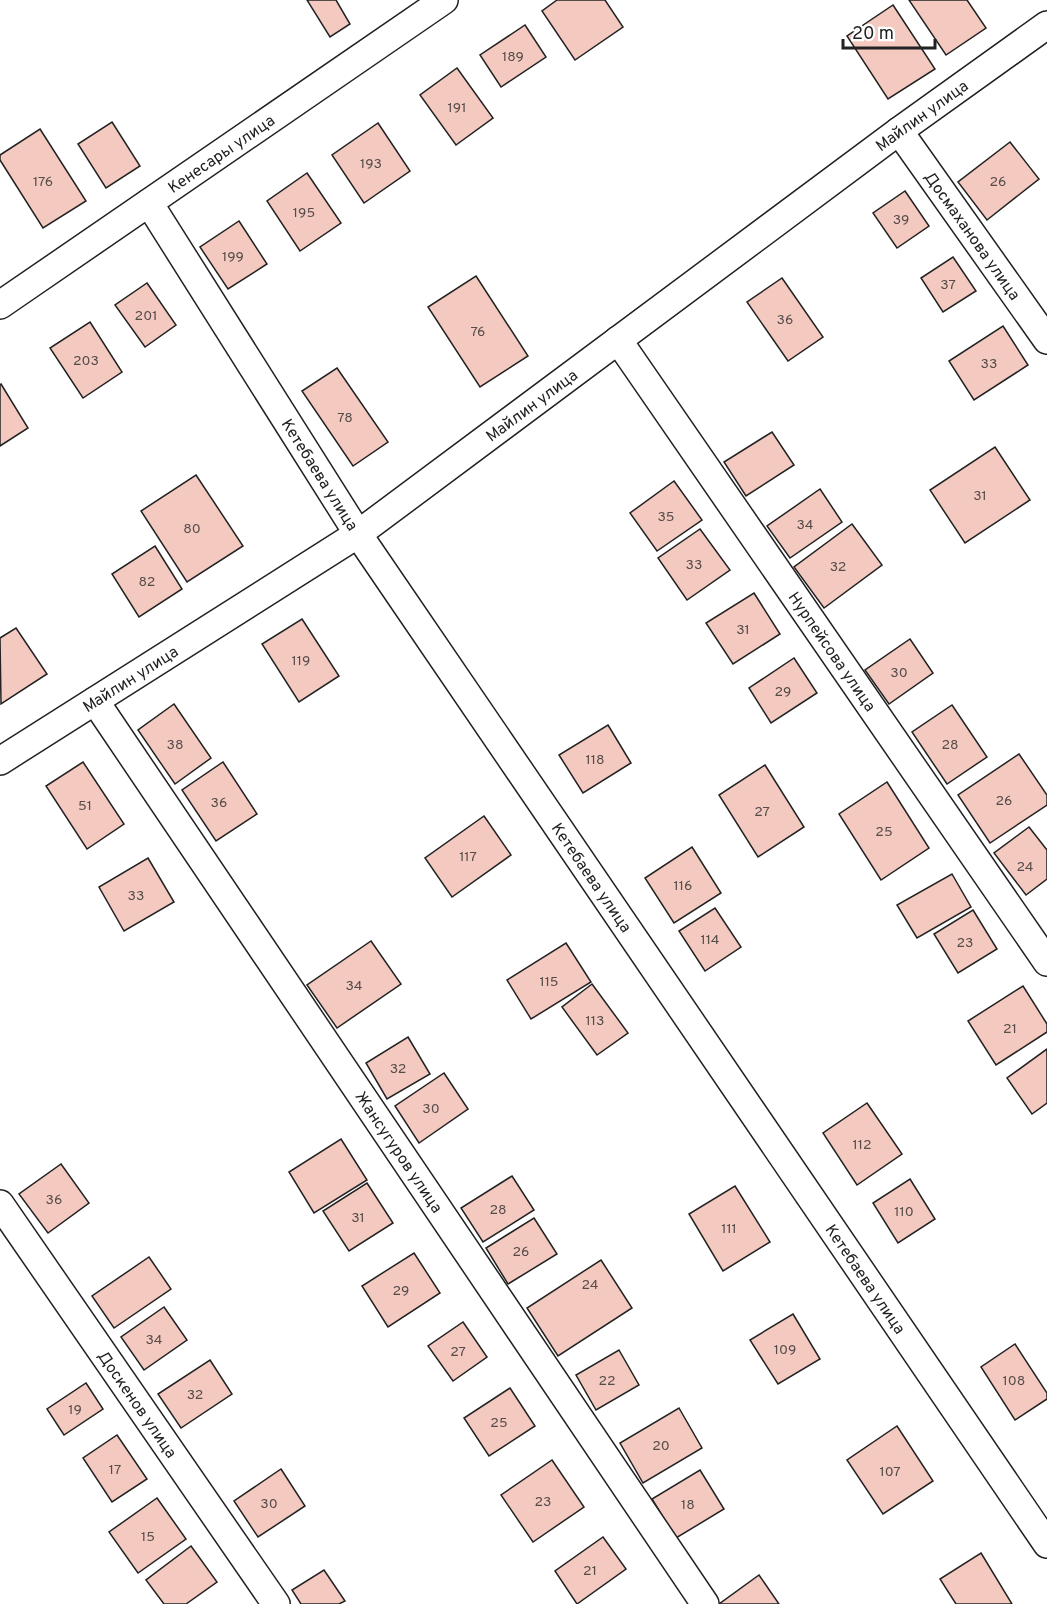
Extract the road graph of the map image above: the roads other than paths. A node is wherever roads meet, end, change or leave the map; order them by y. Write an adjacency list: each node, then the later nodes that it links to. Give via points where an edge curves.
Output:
1 (444, 0): 4 (street, Кенесары улица)
2 (1047, 25): 3 (street, Майлин улица)
3 (899, 131): 6 (street, Майлин улица); 7 (street, Досмаханова улица)
4 (149, 203): 5 (street, Кенесары улица); 8 (street, Кетебаева улица)
5 (0, 305)
6 (618, 340): 8 (street, Майлин улица); 11 (street, Нурпейсова улица)
7 (1047, 340)
8 (358, 534): 9 (street, Майлин улица); 13 (street, Кетебаева улица)
9 (95, 701): 10 (street, Майлин улица); 15 (street, Жансугуров улица)
10 (0, 761)
11 (1047, 962)
12 (0, 1204): 14 (street, Доскенов улица)
13 (1047, 1544)
14 (276, 1604)
15 (705, 1604)

